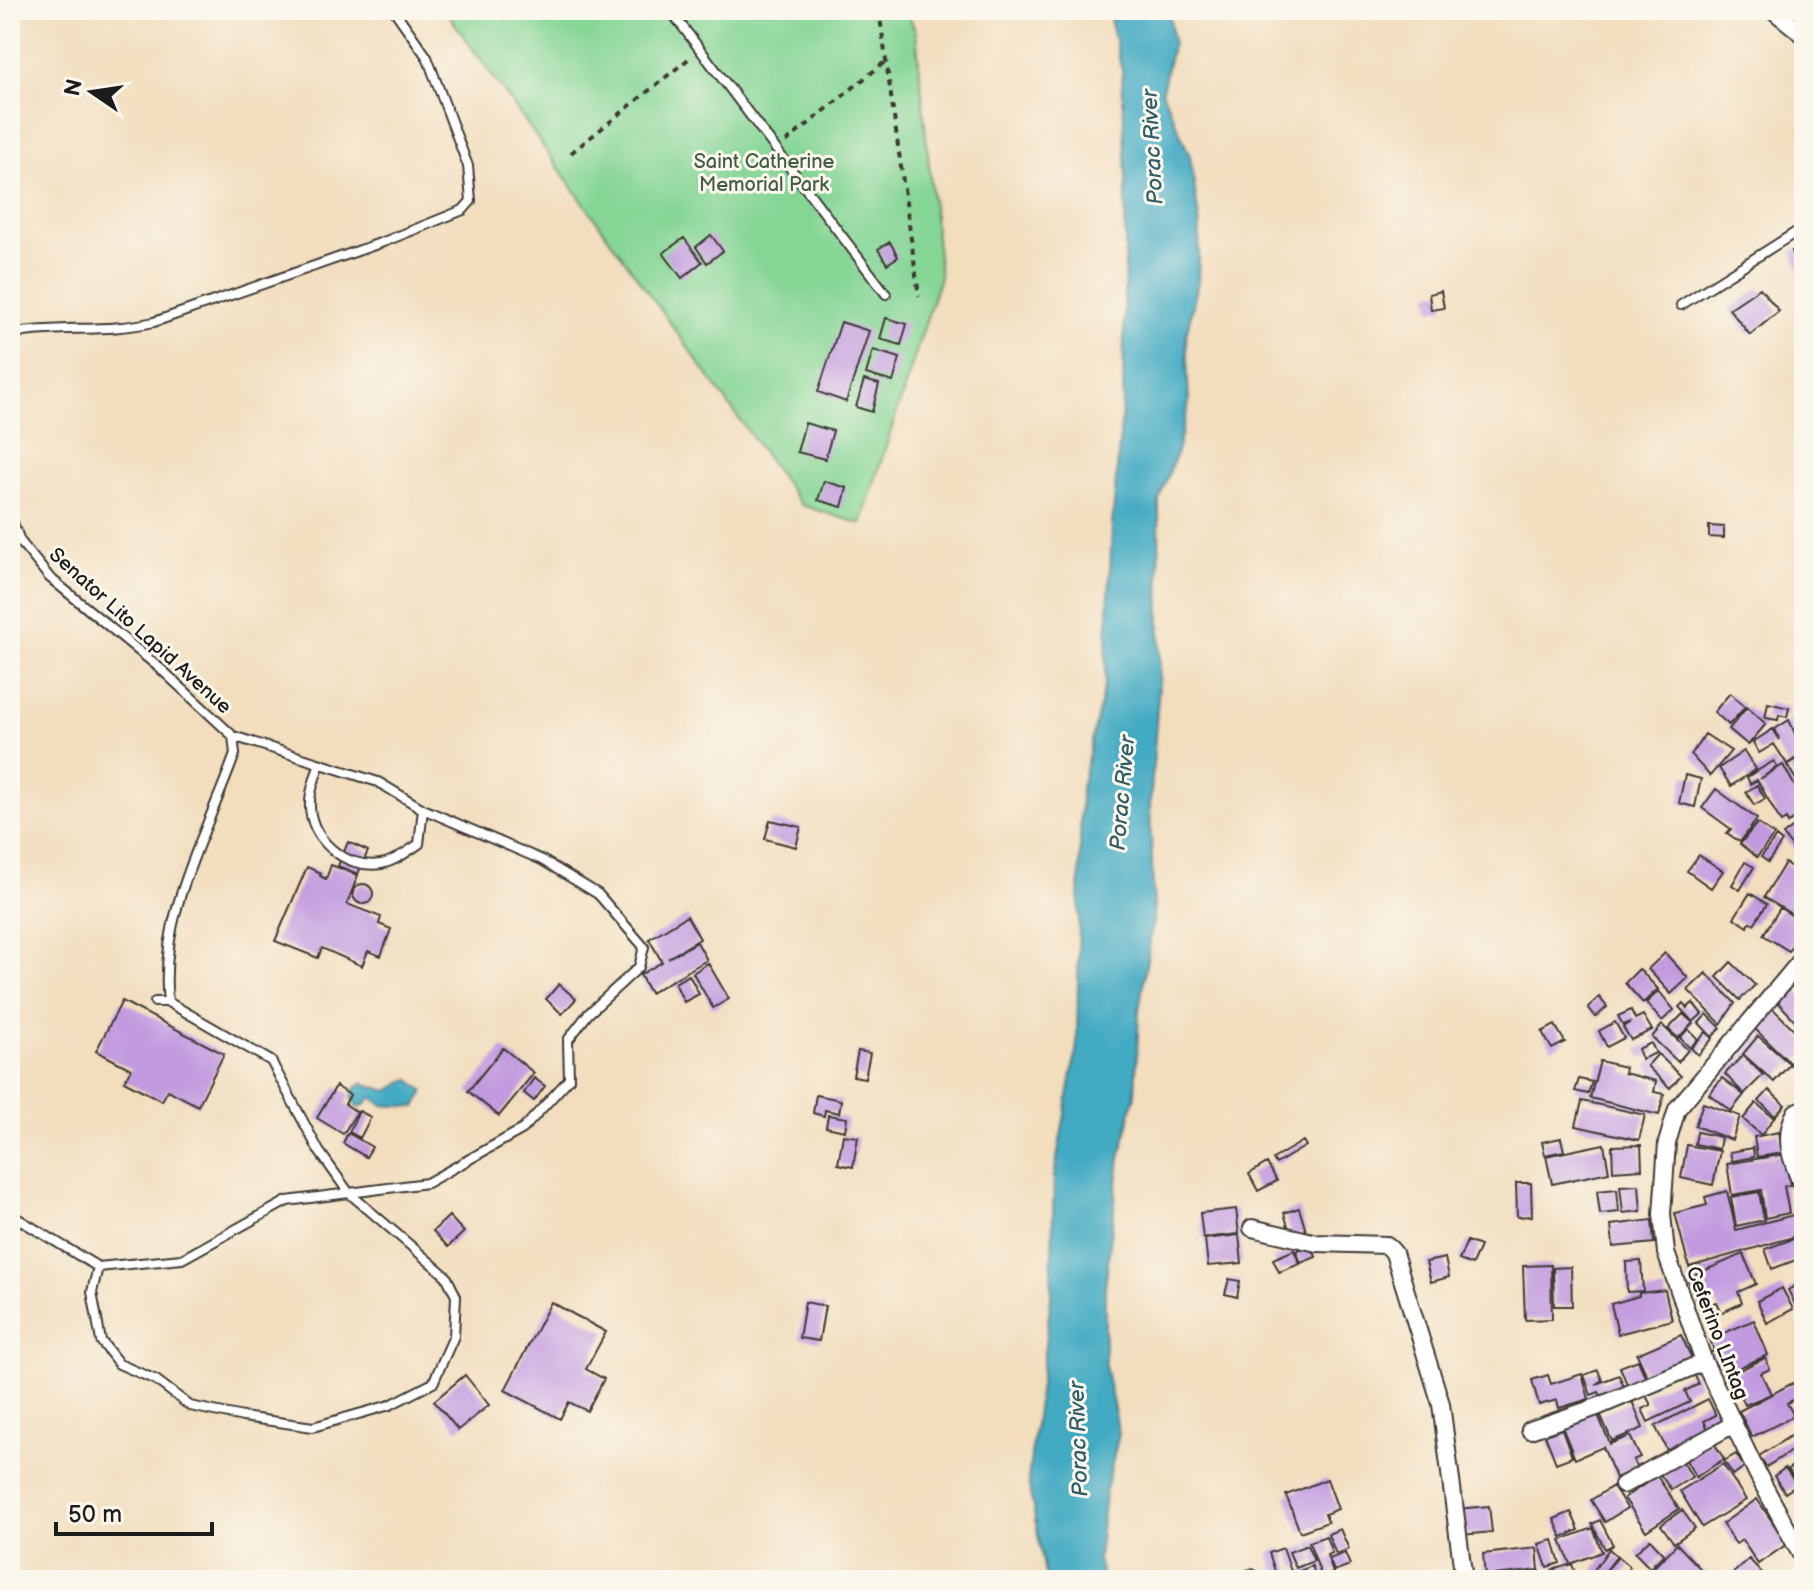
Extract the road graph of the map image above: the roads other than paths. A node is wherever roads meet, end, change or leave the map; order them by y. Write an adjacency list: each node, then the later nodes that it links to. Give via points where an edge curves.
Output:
1 (394, 10): 8 (lane, via 427,57 468,166 471,201 463,210 154,322 122,330)
2 (670, 10): 6 (lane)
3 (1773, 10): 4 (street)
4 (1804, 35)
5 (1804, 227): 7 (lane)
6 (886, 294)
7 (1681, 305)
8 (10, 334)
9 (10, 515): 10 (lane, Senator Lito Lapid Avenue, via 20,541 49,577)
10 (233, 736): 11 (lane, Senator Lito Lapid Avenue); 15 (lane, via 235,754 187,876 172,935 164,968)
11 (319, 765): 12 (lane, Senator Lito Lapid Avenue, via 378,782); 12 (lane, via 309,803 317,833 333,853 382,864 419,844)
12 (423, 809): 18 (lane, Senator Lito Lapid Avenue, via 542,860 598,894 644,947 639,967 568,1040 569,1079 523,1129 427,1183)
13 (1804, 957): 22 (street, Ceferino LIntag, via 1702,1075 1677,1109 1667,1143 1662,1214 1666,1253)
14 (155, 1002): 15 (lane)
15 (168, 1002): 18 (lane, via 271,1061 319,1151)
16 (1804, 1109): 17 (street, via 1796,1112 1787,1132)
17 (1804, 1190)
18 (349, 1193): 21 (lane, via 287,1201 182,1259); 21 (lane, via 446,1276 456,1296 454,1336 433,1383 390,1405 313,1427 190,1406 156,1380 119,1364 101,1341 92,1292)
19 (10, 1214): 21 (lane)
20 (1252, 1228): 27 (street, via 1317,1243 1387,1245 1394,1253 1441,1404)
21 (98, 1267)
22 (1704, 1362): 23 (street, Ceferino LIntag); 24 (street)
23 (1732, 1425): 25 (street); 26 (street, Ceferino LIntag)
24 (1530, 1430)
25 (1623, 1485)
26 (1804, 1560)
27 (1464, 1580)

